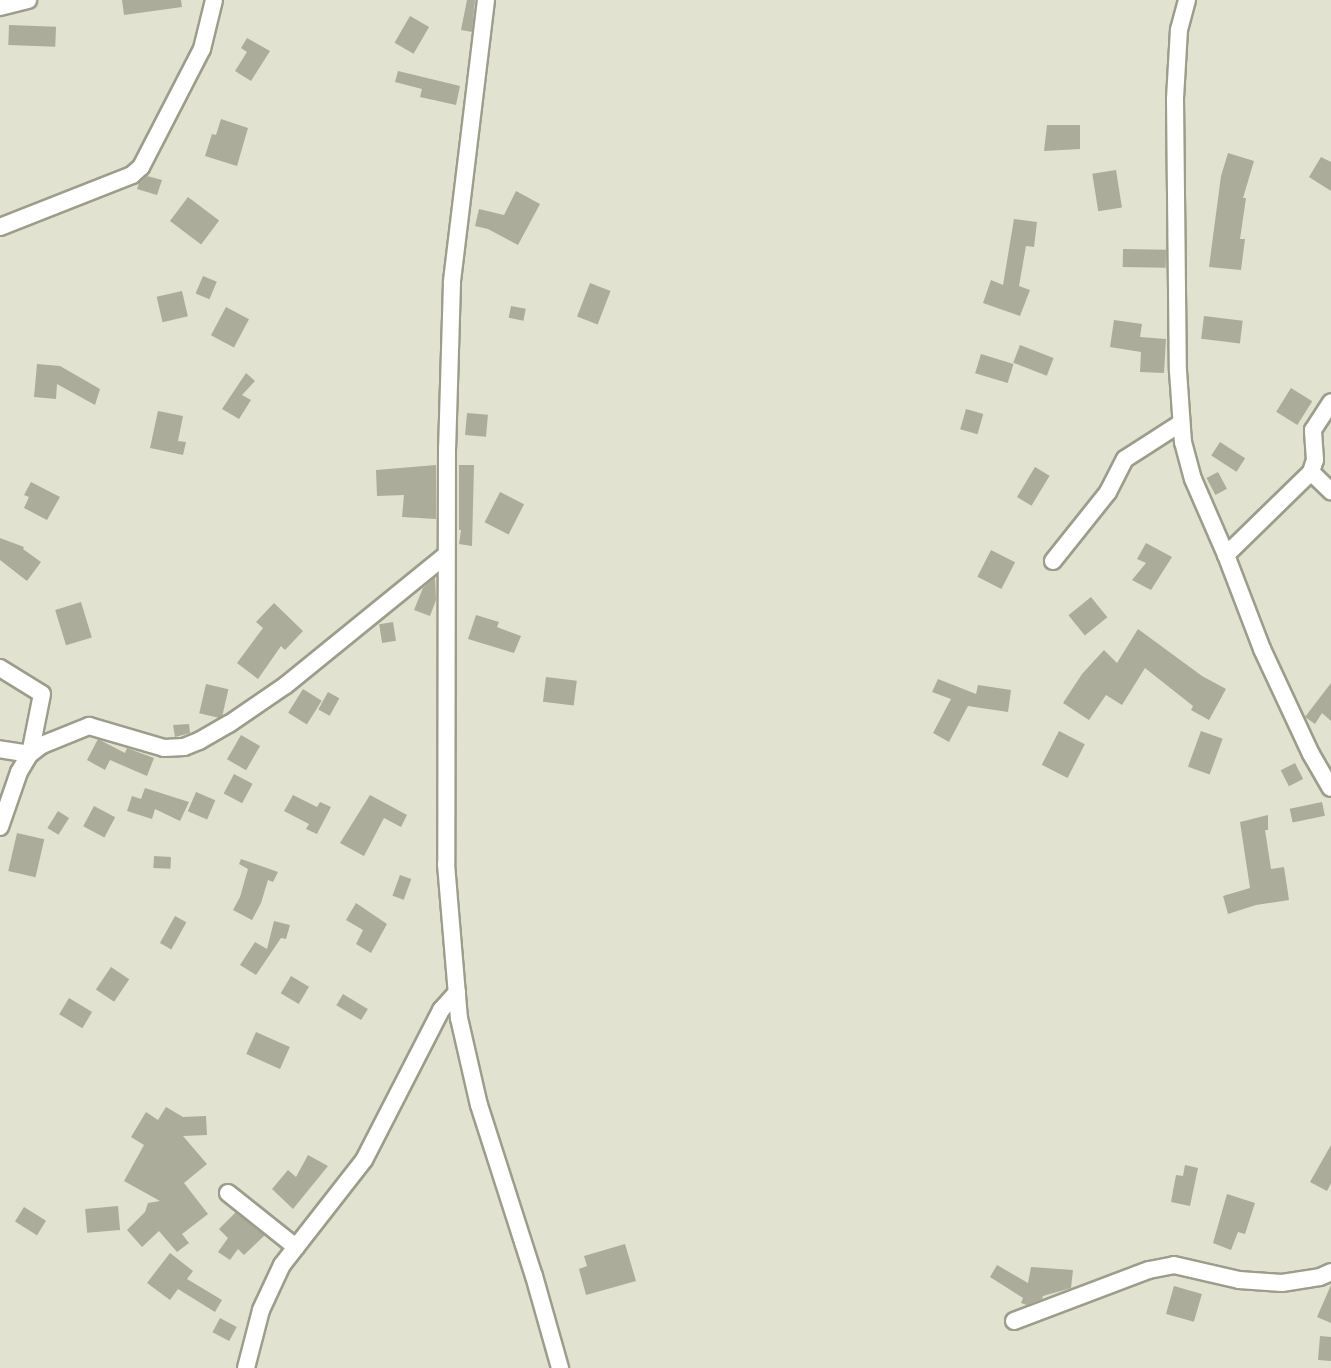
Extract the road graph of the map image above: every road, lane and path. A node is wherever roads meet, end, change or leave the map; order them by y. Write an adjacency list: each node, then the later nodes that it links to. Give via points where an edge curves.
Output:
1 (28, 0): 5 (street)
2 (214, 0): 6 (street, via 202,49 141,167 132,175)
3 (486, 0): 11 (street, via 452,283)
4 (1187, 0): 8 (street, via 1179,29 1175,99)
5 (0, 7)
6 (0, 227)
7 (1331, 402): 9 (street, via 1313,430 1316,460)
8 (1181, 423): 12 (street, via 1193,479); 13 (street, via 1125,459 1108,492)
9 (1311, 472): 10 (street); 12 (street)
10 (1331, 491)
11 (446, 555): 16 (street, via 286,685 199,741 164,748 89,726); 19 (street, via 446,864)
12 (1226, 555): 17 (street, via 1262,649)
13 (1053, 561)
14 (0, 668): 16 (street, via 42,694)
15 (0, 748): 16 (street)
16 (30, 754): 18 (street, via 19,772)
17 (1331, 788)
18 (0, 827)
19 (457, 992): 21 (street, via 441,1010 364,1160); 25 (street, via 459,1018 479,1105)
20 (228, 1193): 21 (street)
21 (296, 1247): 24 (street, via 282,1265 261,1310)
22 (1331, 1272): 23 (street, via 1282,1283 1239,1280 1174,1265 1149,1270)
23 (1014, 1321)
24 (246, 1368)
25 (560, 1368)

